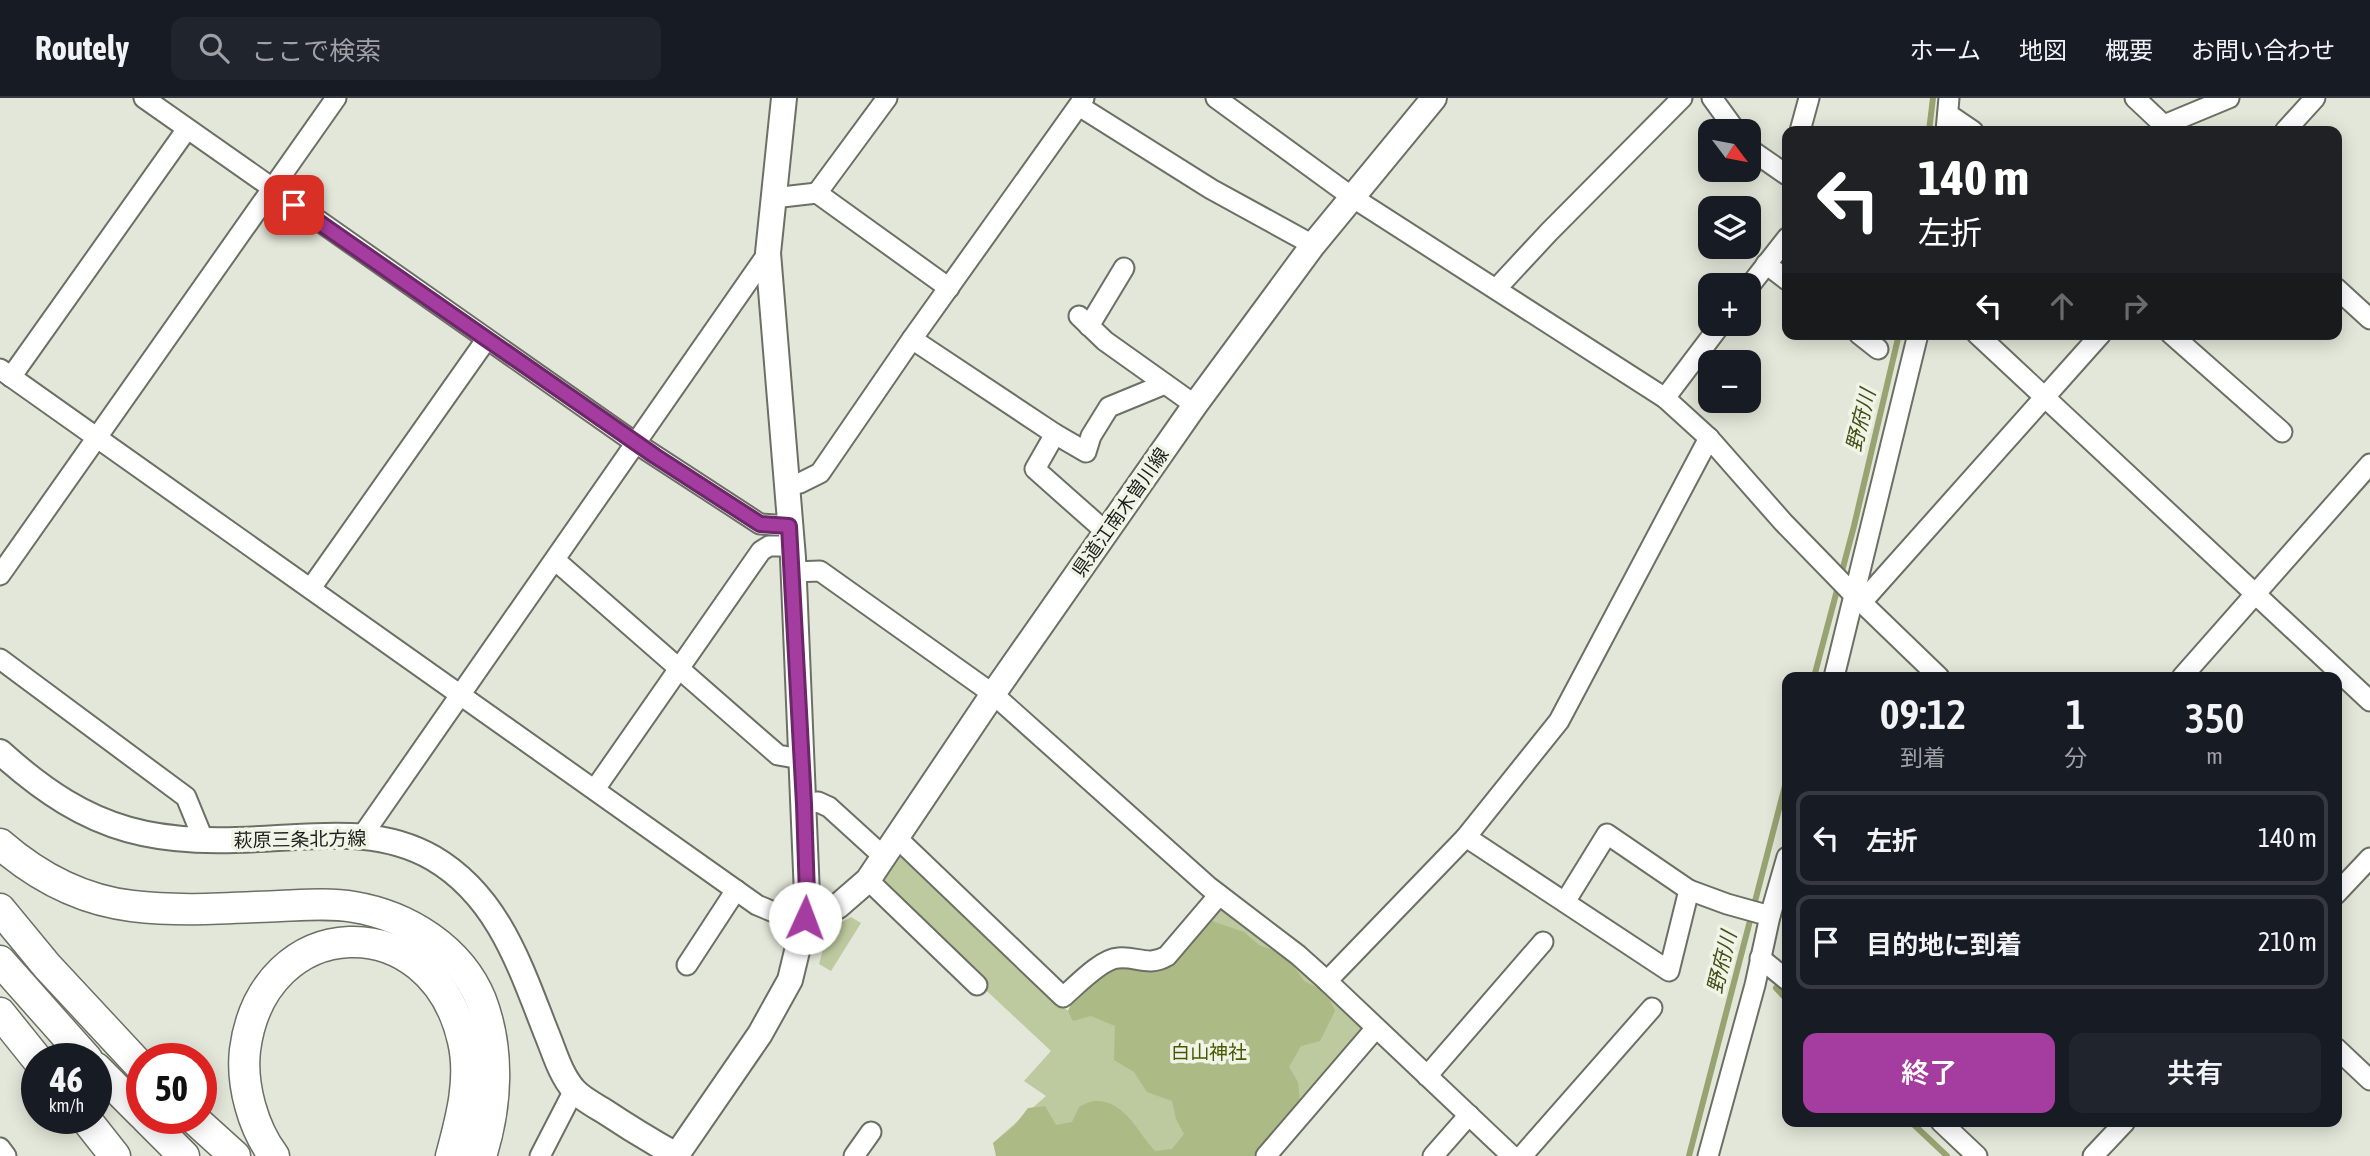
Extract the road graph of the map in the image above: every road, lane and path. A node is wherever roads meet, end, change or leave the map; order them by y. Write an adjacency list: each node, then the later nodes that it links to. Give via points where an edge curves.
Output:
1 (144, 98): 22 (street)
2 (336, 98): 25 (street)
3 (784, 98): 28 (main road)
4 (887, 98): 26 (street)
5 (1216, 98): 14 (street)
6 (1434, 98): 27 (main road, 県道江南木曽川線)
7 (1682, 98): 37 (street)
8 (1712, 98): 16 (street)
9 (1809, 98): 17 (street)
10 (2135, 98): 19 (street)
11 (2229, 98): 20 (street)
12 (2315, 98): 21 (street)
13 (1082, 102): 30 (street, via 1211,189); 36 (street)
14 (1237, 104): 27 (street)
15 (1948, 114): 18 (street)
16 (1727, 119)
17 (1801, 126)
18 (1966, 126)
19 (2165, 126)
20 (2171, 126)
21 (2290, 126)
22 (187, 129): 25 (street); 49 (street)
23 (1761, 157): 24 (street)
24 (1782, 172)
25 (272, 190): 42 (street); 56 (street)
26 (817, 193): 28 (street); 36 (street)
27 (1352, 197): 30 (main road, 県道江南木曽川線); 37 (street)
28 (773, 198): 31 (main road)
29 (1782, 244): 32 (street)
30 (1312, 246): 53 (main road, 県道江南木曽川線)
31 (768, 253): 58 (street); 60 (main road)
32 (1766, 264): 34 (street); 35 (street)
33 (1124, 268): 50 (street, via 1084,321)
34 (1759, 273)
35 (1782, 276)
36 (949, 288): 41 (street)
37 (1496, 289): 52 (street)
38 (2342, 293): 39 (street)
39 (2370, 319)
40 (1712, 336): 52 (street)
41 (912, 339): 55 (street); 60 (street, via 820,473)
42 (486, 340): 58 (street); 66 (street)
43 (1867, 340): 48 (street)
44 (1917, 340): 68 (street)
45 (1983, 340): 51 (street)
46 (2096, 340): 51 (street)
47 (2179, 340): 54 (street)
48 (1878, 349)
49 (5, 373): 56 (street)
50 (1165, 384): 53 (street); 55 (street, via 1109,407 1086,452)
51 (2045, 397): 67 (street); 68 (street)
52 (1665, 398): 57 (street)
53 (1195, 405): 61 (main road, 県道江南木曽川線)
54 (2282, 432)
55 (1055, 434): 61 (street, via 1035,469)
56 (97, 438): 65 (street); 66 (street)
57 (1709, 438): 68 (street); 84 (street, via 1559,721)
58 (634, 442): 62 (street, via 760,524); 63 (street)
59 (2370, 464): 67 (street)
60 (787, 485): 62 (main road)
61 (1106, 532): 76 (main road, 県道江南木曽川線)
62 (790, 536): 64 (main road); 70 (street, via 761,551)
63 (555, 560): 70 (street); 77 (street)
64 (793, 572): 76 (street, via 820,571); 80 (main road)
65 (0, 575)
66 (311, 588): 77 (street)
67 (2255, 595): 73 (street); 74 (street)
68 (1855, 596): 71 (street); 72 (street)
69 (0, 659): 85 (street, via 186,797)
70 (680, 668): 80 (street, via 778,755); 81 (street)
71 (1835, 672)
72 (1934, 672)
73 (2186, 672)
74 (2329, 672)
75 (2342, 686): 78 (street)
76 (993, 694): 87 (main road, 県道江南木曽川線); 94 (street)
77 (461, 695): 81 (street); 83 (street)
78 (2370, 701)
79 (0, 752): 85 (main road, 萩原三条北方線, via 48,792 95,818 150,836)
80 (801, 759): 82 (main road)
81 (595, 789): 92 (street)
82 (804, 804): 87 (street, via 829,807); 98 (main road)
83 (362, 836): 85 (main road, 萩原三条北方線); 116 (main road, 萩原三条北方線, via 411,847 476,893 506,936)
84 (1466, 837): 95 (street); 104 (street)
85 (204, 841)
86 (0, 844): 132 (highway, via 66,888 131,906 354,907 415,928 460,964 487,1017 494,1093)
87 (890, 847): 90 (main road, 県道江南木曽川線); 94 (street, via 1063,997 1104,962 1117,958 1156,962 1167,956)
88 (2370, 858): 91 (street)
89 (1782, 866): 97 (street)
90 (868, 880): 98 (main road, 県道江南木曽川線, via 838,906); 105 (street)
91 (2342, 888)
92 (736, 890): 98 (street, via 781,915); 102 (street)
93 (1689, 890): 95 (street, via 1607,834); 95 (street, via 1669,971); 97 (street)
94 (1219, 895): 104 (street)
95 (1565, 902)
96 (0, 909): 111 (highway)
97 (1758, 912): 100 (street)
98 (805, 918): 134 (main road, via 790,980 766,1024)
99 (1543, 942): 113 (street)
100 (1760, 958): 103 (street); 140 (street)
101 (0, 961): 110 (highway)
102 (687, 965)
103 (1782, 976)
104 (1327, 981): 108 (street)
105 (977, 985)
106 (1653, 1008): 139 (street)
107 (0, 1013): 109 (highway)
108 (1376, 1028): 113 (street); 136 (street)
109 (24, 1043)
110 (74, 1043)
111 (126, 1051)
112 (2342, 1054): 114 (street)
113 (1427, 1076): 118 (street)
114 (2370, 1080)
115 (112, 1084): 117 (highway)
116 (574, 1090): 133 (street); 134 (main road, 萩原三条北方線)
117 (126, 1098)
118 (1469, 1115): 137 (street); 138 (street)
119 (1946, 1127): 141 (street)
120 (2120, 1127): 142 (street)
121 (871, 1132): 135 (street)
122 (98, 1134): 127 (highway)
123 (162, 1134): 128 (highway)
124 (210, 1134): 129 (highway)
125 (0, 1148): 126 (street)
126 (6, 1156)
127 (115, 1156)
128 (184, 1156)
129 (234, 1156)
130 (274, 1156): 131 (highway, via 258,1126 244,1077 248,1028 256,1005 280,971 298,957 324,946 352,942 376,943 422,966 455,1012 464,1043 466,1076)
131 (451, 1156)
132 (481, 1156)
133 (540, 1156)
134 (677, 1156)
135 (854, 1156)
136 (1266, 1156)
137 (1433, 1156)
138 (1512, 1156)
139 (1522, 1156)
140 (1708, 1156)
141 (1977, 1156)
142 (2093, 1156)

